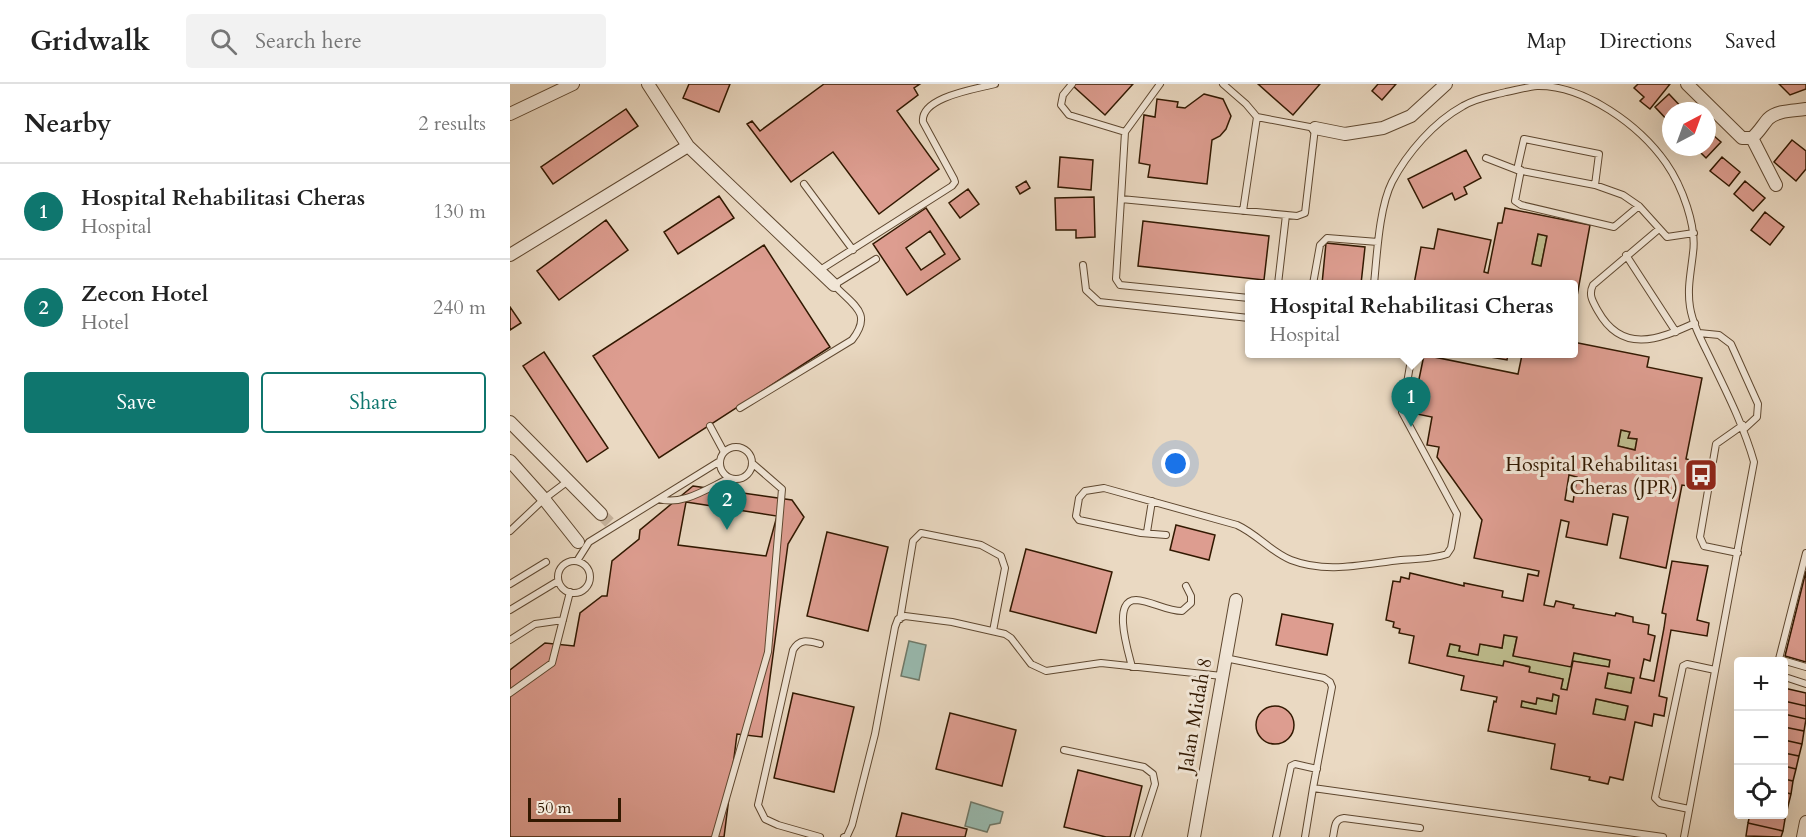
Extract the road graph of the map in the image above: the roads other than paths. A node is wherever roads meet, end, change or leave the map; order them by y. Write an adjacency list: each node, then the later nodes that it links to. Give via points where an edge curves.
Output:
1 (573, 84): 12 (street)
2 (648, 84): 17 (street)
3 (995, 84): 30 (lane, via 945,97 925,111 922,123 955,182)
4 (1072, 84): 15 (lane, via 1063,95 1063,110)
5 (1160, 84): 15 (lane)
6 (1223, 84): 13 (lane)
7 (1446, 84): 14 (street, via 1411,116 1383,128 1345,134)
8 (1687, 84): 16 (street, via 1742,138)
9 (1522, 86): 10 (lane); 29 (lane, via 1463,106 1424,138 1391,184)
10 (1551, 86): 28 (lane, via 1578,94 1620,117 1650,144 1680,188)
11 (1806, 109): 16 (street, via 1768,118)
12 (510, 114)
13 (1257, 117): 14 (lane); 25 (lane)
14 (1315, 128): 26 (lane, via 1305,213)
15 (1125, 132): 23 (lane)
16 (1752, 138): 22 (street)
17 (688, 146): 31 (street); 35 (street)
18 (1486, 158): 19 (lane)
19 (1519, 170): 21 (lane); 21 (lane, via 1524,139 1599,154); 24 (lane, via 1515,201 1521,205 1614,227)
20 (804, 184): 30 (lane)
21 (1594, 186): 24 (lane, via 1623,195)
22 (1776, 186)
23 (1121, 199): 25 (lane); 40 (lane, via 1116,279 1120,285)
24 (1639, 206): 27 (lane)
25 (1244, 211): 26 (lane)
26 (1286, 215): 36 (lane)
27 (1659, 229): 28 (lane, via 1667,237); 32 (lane)
28 (1694, 233): 42 (lane, via 1688,279)
29 (1378, 242): 37 (lane, via 1327,238 1320,245); 38 (lane)
30 (852, 250): 35 (lane)
31 (510, 255)
32 (1626, 255): 43 (lane); 43 (lane, via 1590,291 1603,320 1618,334 1639,340 1654,340)
33 (876, 259): 39 (lane)
34 (1083, 265): 41 (lane, via 1086,290 1099,302)
35 (820, 270): 39 (street)
36 (1279, 280)
37 (1314, 280)
38 (1374, 280)
39 (834, 285): 46 (lane, via 861,313 860,330 852,340)
40 (1245, 298)
41 (1245, 318)
42 (1695, 323): 43 (lane); 44 (lane)
43 (1676, 332)
44 (1699, 333): 49 (lane); 49 (lane, via 1719,335 1731,344 1758,404 1757,417)
45 (1411, 358): 58 (lane, via 1402,412 1457,514 1447,554 1349,568 1309,565 1281,555 1237,525)
46 (740, 408)
47 (510, 422): 55 (street)
48 (710, 426): 50 (lane)
49 (1743, 427): 64 (lane, via 1754,462); 64 (lane, via 1716,444 1701,537 1704,546)
50 (724, 452): 52 (lane); 53 (lane, via 734,447 744,449)
51 (510, 461): 56 (street)
52 (720, 461): 54 (lane, via 722,471); 57 (lane)
53 (752, 463): 54 (lane, via 744,477); 94 (lane, via 782,489 768,652)
54 (730, 478): 57 (lane, via 681,500)
55 (568, 481): 56 (lane); 59 (street)
56 (544, 499): 60 (lane); 63 (street)
57 (659, 499): 66 (lane, via 589,542)
58 (1152, 501): 61 (lane); 61 (lane, via 1097,488 1085,491 1079,498 1076,516 1079,520)
59 (601, 514)
60 (510, 531)
61 (1147, 532): 62 (lane)
62 (1166, 535)
63 (578, 542)
64 (1738, 553): 82 (lane)
65 (1806, 553): 81 (lane, via 1779,658)
66 (577, 561): 68 (lane, via 562,566); 71 (lane, via 586,566 590,580 580,592)
67 (546, 562): 69 (lane)
68 (558, 581): 71 (lane); 73 (lane)
69 (510, 584)
70 (1186, 586): 80 (lane, via 1191,603 1182,611 1140,601 1127,603 1123,628)
71 (570, 592): 75 (lane)
72 (1236, 600): 79 (street, Jalan Midah 8)
73 (510, 610)
74 (900, 618): 76 (lane, via 952,622); 76 (lane, via 913,541 921,533 981,545 1001,556 1005,568); 96 (lane, via 852,825)
75 (563, 620): 77 (lane, via 535,624); 86 (lane, via 552,663)
76 (993, 631): 80 (lane, via 1011,638 1031,664 1046,671 1101,663)
77 (510, 640)
78 (820, 644): 95 (lane, via 804,640 793,650 758,805 765,819)
79 (1225, 658): 83 (street, Jalan Midah 8); 88 (lane, via 1330,682)
80 (1132, 667): 83 (lane)
81 (1806, 667)
82 (1715, 670): 90 (lane); 90 (lane, via 1683,666 1655,798 1660,803)
83 (1222, 676): 98 (street, Jalan Midah 8)
84 (1788, 678): 85 (lane)
85 (1806, 684)
86 (510, 693)
87 (1064, 750): 97 (lane, via 1144,767 1153,774 1155,784)
88 (1317, 769): 89 (lane); 99 (lane, via 1291,766)
89 (1313, 788): 93 (lane); 100 (lane)
90 (1689, 809): 103 (lane)
91 (1806, 822): 104 (street)
92 (1420, 828): 101 (lane, via 1339,818)
93 (1655, 836): 102 (lane)
94 (716, 837)
95 (820, 837)
96 (844, 837)
97 (1138, 837)
98 (1194, 837)
99 (1276, 837)
100 (1305, 837)
101 (1333, 837)
102 (1663, 837)
103 (1684, 837)
104 (1803, 837)

